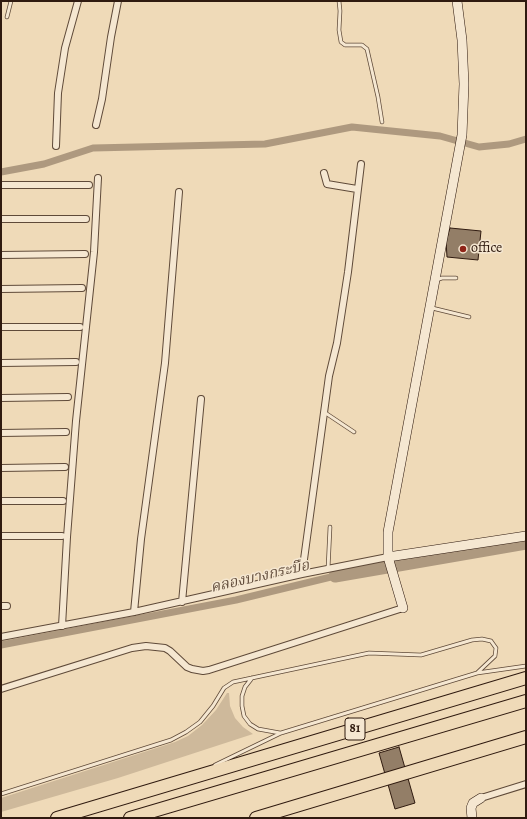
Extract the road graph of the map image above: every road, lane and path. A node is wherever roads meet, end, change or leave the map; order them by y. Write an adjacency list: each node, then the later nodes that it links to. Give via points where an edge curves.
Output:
1 (11, 1): 6 (lane)
2 (78, 1): 9 (street, via 65,48 58,93)
3 (118, 1): 8 (street)
4 (339, 1): 7 (lane, via 341,42 367,49)
5 (457, 1): 22 (street, via 464,76 462,135)
6 (7, 17)
7 (382, 122)
8 (96, 125)
9 (56, 146)
10 (360, 164): 15 (street)
11 (324, 173): 15 (street, via 327,184)
12 (98, 178): 52 (street, via 94,252 76,421)
13 (1, 185): 14 (street)
14 (89, 185)
15 (357, 189): 34 (street, via 348,272)
16 (179, 192): 51 (street, via 165,363 141,539)
17 (1, 219): 18 (street)
18 (86, 219)
19 (85, 254): 20 (street)
20 (1, 255)
21 (456, 278): 22 (lane)
22 (434, 281): 25 (street)
23 (82, 288): 24 (street)
24 (1, 289)
25 (430, 307): 26 (lane); 46 (street, via 388,532)
26 (468, 317)
27 (1, 327): 28 (street)
28 (80, 327)
29 (76, 362): 30 (street)
30 (1, 363)
31 (68, 397): 32 (street)
32 (1, 398)
33 (201, 399): 49 (street)
34 (324, 412): 36 (lane); 48 (street)
35 (66, 432): 37 (street)
36 (354, 432)
37 (1, 433)
38 (65, 467): 39 (street)
39 (1, 468)
40 (1, 501): 41 (street)
41 (63, 501)
42 (330, 527): 47 (lane)
43 (1, 536): 44 (street)
44 (62, 536)
45 (526, 536): 46 (street)
46 (388, 557): 47 (street); 50 (street)
47 (328, 569): 48 (street)
48 (302, 574): 49 (street)
49 (182, 602): 51 (street)
50 (402, 608): 58 (street, via 209,670 192,669 165,648 146,646 132,648)
51 (134, 612): 52 (street)
52 (62, 626): 53 (street)
53 (1, 637)
54 (526, 666): 55 (lane)
55 (477, 673): 56 (lane, via 495,656 496,648 491,642 482,639 421,655 369,653); 60 (lane)
56 (252, 678): 60 (lane, via 242,696 244,716 258,729); 64 (lane, via 229,683 200,722 171,740)
57 (526, 678): 62 (highway, 81)
58 (1, 689)
59 (526, 701): 67 (highway, 81)
60 (281, 733): 62 (lane)
61 (526, 737): 68 (highway)
62 (183, 780): 66 (highway, 81)
63 (526, 784): 65 (street)
64 (1, 794)
65 (481, 798): 69 (street, via 473,803)
66 (58, 818)
67 (130, 818)
68 (256, 818)
69 (472, 818)

